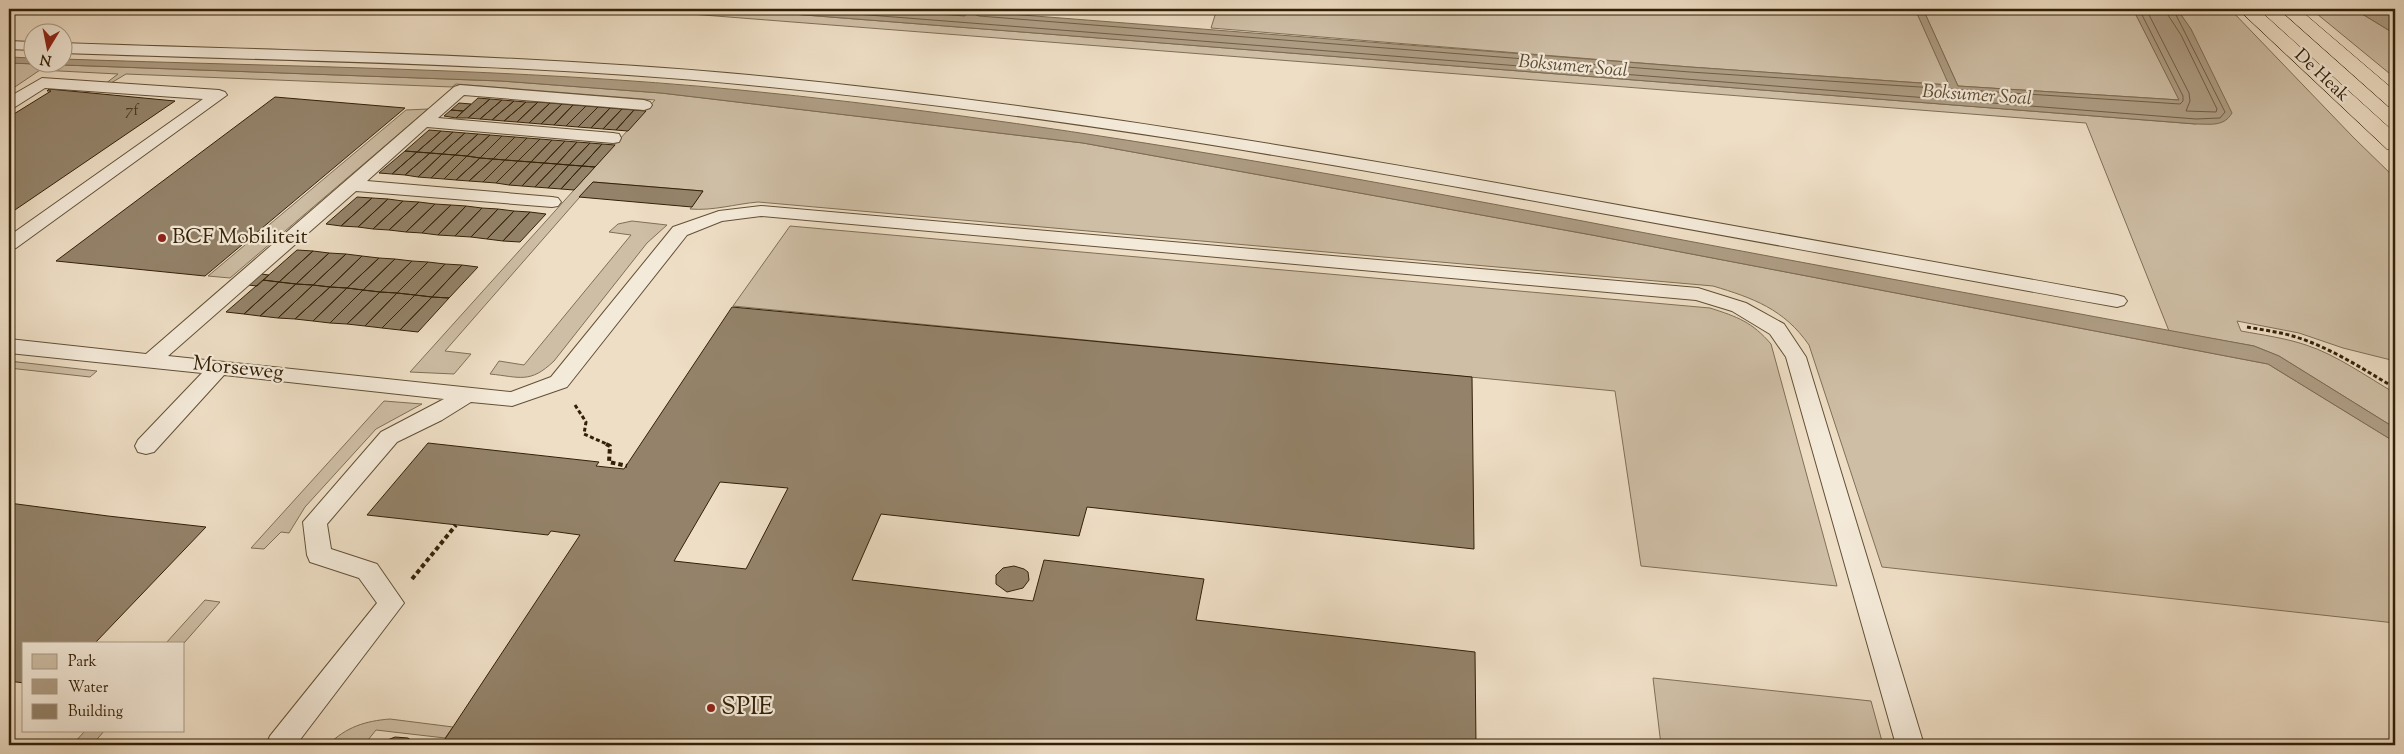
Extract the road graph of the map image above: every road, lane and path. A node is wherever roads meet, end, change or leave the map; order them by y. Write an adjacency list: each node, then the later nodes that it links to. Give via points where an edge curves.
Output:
1 (2246, 9): 11 (highway, De Heak)
2 (2288, 9): 6 (highway, De Heak)
3 (9, 45): 4 (lane)
4 (22, 46)
5 (72, 48): 15 (lane, via 546,65 750,80 1003,109 1153,129 1352,162)
6 (2395, 102)
7 (9, 104): 14 (lane, via 42,83 219,95)
8 (644, 105): 9 (lane, via 460,90)
9 (424, 122): 10 (lane); 12 (lane)
10 (613, 138)
11 (2395, 144)
12 (352, 185): 13 (lane); 18 (lane)
13 (552, 202)
14 (9, 244)
15 (2117, 301)
16 (2247, 327): 21 (path, via 2309,342)
17 (9, 346): 18 (lane, Morseweg)
18 (151, 360): 19 (lane, Morseweg)
19 (220, 367): 22 (lane, Morseweg); 23 (lane)
20 (559, 382): 22 (lane, Morseweg, via 512,399); 24 (path, via 586,422 584,434 610,446 609,462); 28 (lane, via 680,231 719,216 761,211 1698,294 1739,306 1777,329 1796,357)
21 (2395, 388)
22 (467, 394): 26 (lane, via 389,437 315,522 319,555 368,571)
23 (146, 446)
24 (627, 466)
25 (456, 525): 26 (path)
26 (391, 603): 27 (lane)
27 (280, 745)
28 (1910, 745)

